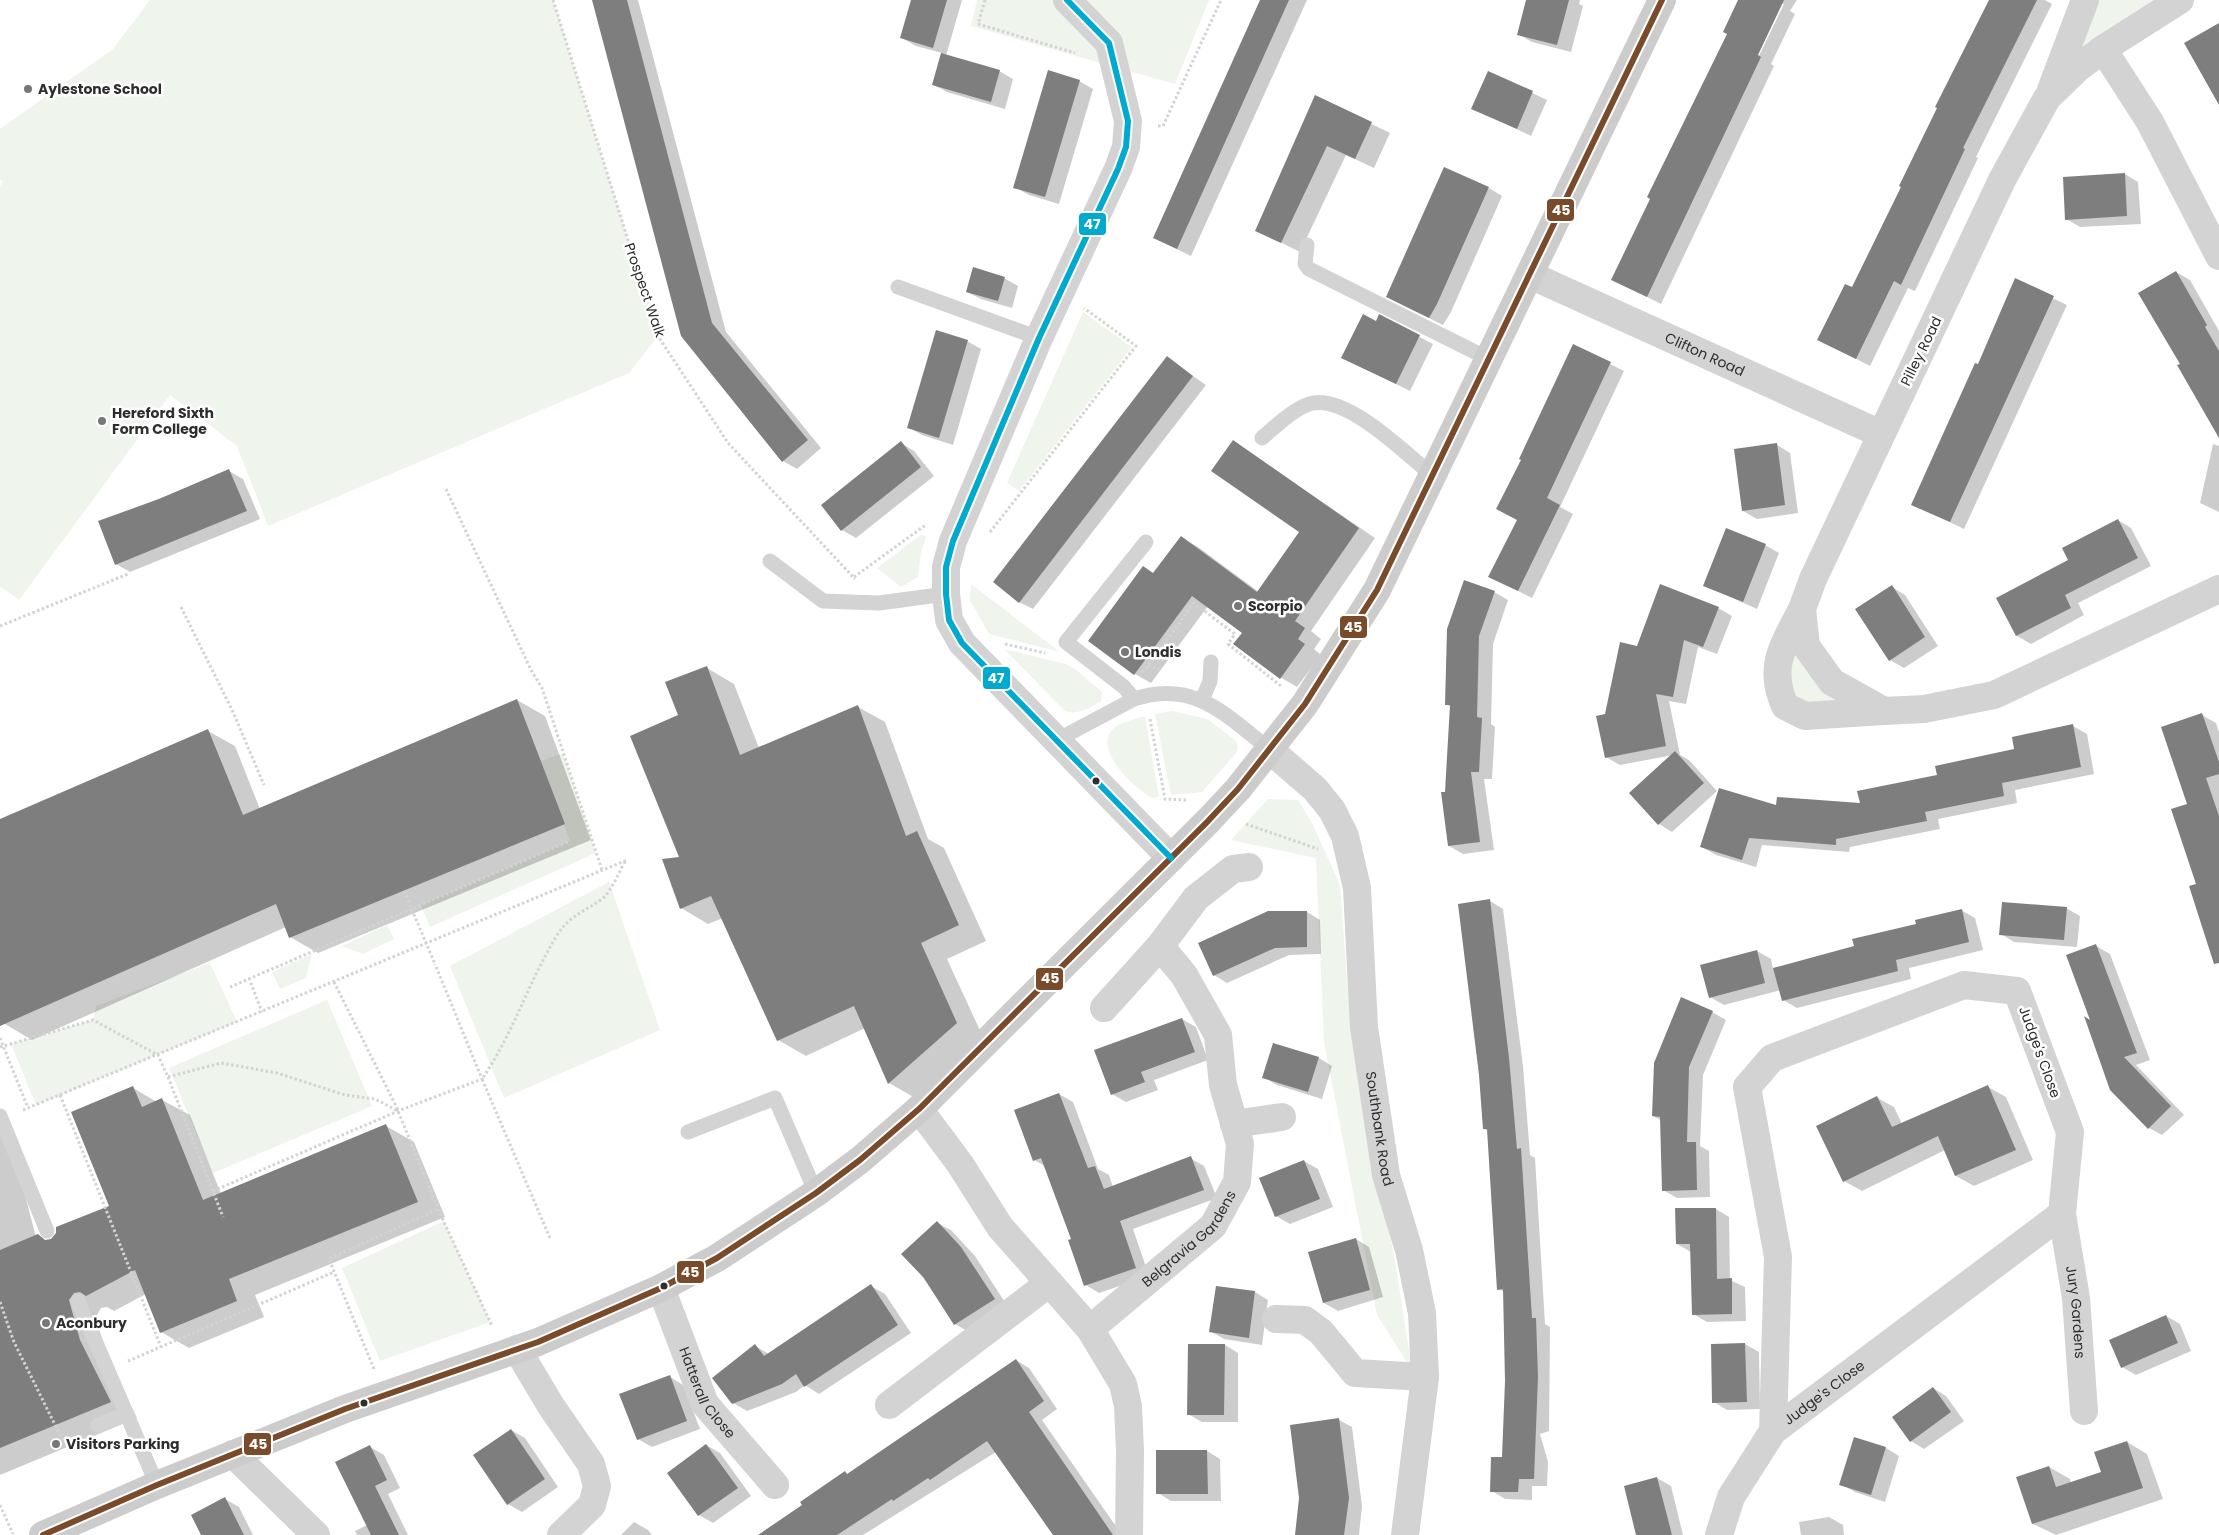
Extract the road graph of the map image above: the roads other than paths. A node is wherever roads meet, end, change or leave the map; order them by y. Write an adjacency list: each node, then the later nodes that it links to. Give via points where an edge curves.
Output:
1 (1067, 0): 11 (street, via 1109,43 1128,121 1126,147)
2 (1662, 0): 9 (street)
3 (2085, 0): 6 (street, Pilley Road)
4 (2180, 0): 5 (street, Pilley Road)
5 (2103, 49): 6 (street, Pilley Road); 8 (street, via 2150,122)
6 (2047, 98): 13 (street, Pilley Road, via 2002,180)
7 (1307, 245): 12 (lane, via 1305,264 1309,269)
8 (2217, 246)
9 (1530, 275): 12 (street); 13 (street, Clifton Road)
10 (898, 287): 11 (lane)
11 (1039, 338): 19 (street, via 953,541 946,568)
12 (1489, 359): 15 (street)
13 (1881, 434): 20 (street, Pilley Road)
14 (1262, 438): 15 (lane, via 1307,405 1330,403 1367,422)
15 (1433, 476): 26 (street, via 1378,590 1305,704)
16 (1146, 542): 22 (lane, via 1066,642)
17 (770, 561): 19 (lane, via 823,601 879,603)
18 (2219, 589): 24 (street, Pilley Road, via 1994,695 1924,709)
19 (946, 594): 25 (street, via 949,620 962,643)
20 (1802, 609): 24 (street, Pilley Road, via 1806,646 1832,682); 24 (street, Pilley Road, via 1776,666 1777,689 1785,706 1805,716)
21 (1211, 662): 23 (lane, via 1210,681)
22 (1135, 694): 23 (lane, via 1174,694); 25 (lane)
23 (1202, 700): 26 (lane)
24 (1884, 712)
25 (1057, 740): 27 (street)
26 (1270, 750): 27 (street); 45 (street, Southbank Road, via 1314,789 1332,810 1345,836 1357,888 1364,1027 1386,1175 1409,1250 1422,1313)
27 (1171, 858): 31 (street)
28 (1249, 867): 29 (street, via 1233,869 1196,898)
29 (1160, 946): 30 (street); 34 (street, Belgravia Gardens, via 1184,975 1218,1035 1223,1085)
30 (1104, 1008)
31 (919, 1109): 36 (street); 39 (street, via 960,1164 1000,1227)
32 (1, 1117): 38 (lane)
33 (1282, 1117): 34 (street)
34 (1234, 1124): 43 (street, Belgravia Gardens, via 1240,1144 1237,1182 1213,1226)
35 (688, 1132): 36 (lane, via 776,1098)
36 (816, 1193): 40 (street, via 717,1258)
37 (2062, 1214): 47 (street, Jury Gardens, via 2076,1298); 50 (street, Judge's Close); 50 (street, Judge's Close, via 2070,1132 2017,991 1964,986 1772,1058 1747,1087 1778,1257)
38 (47, 1231)
39 (1048, 1284): 43 (street); 46 (street)
40 (661, 1288): 44 (street, via 594,1319); 53 (street, Hatterall Close, via 705,1404)
41 (78, 1301): 48 (lane)
42 (1276, 1319): 45 (street, via 1306,1320 1321,1332 1355,1373)
43 (1090, 1328): 57 (street, via 1123,1384 1128,1406)
44 (511, 1351): 51 (street); 56 (street, via 591,1464 597,1486 592,1506)
45 (1424, 1377): 58 (street, Southbank Road)
46 (889, 1405)
47 (2084, 1411)
48 (127, 1414): 49 (lane); 52 (lane)
49 (98, 1425)
50 (1773, 1431): 59 (street, Judge's Close, via 1731,1497)
51 (233, 1454): 52 (street); 55 (street)
52 (157, 1484): 54 (street)
53 (775, 1485)
54 (44, 1535)
55 (316, 1535)
56 (561, 1535)
57 (1129, 1535)
58 (1405, 1535)
59 (1719, 1535)

